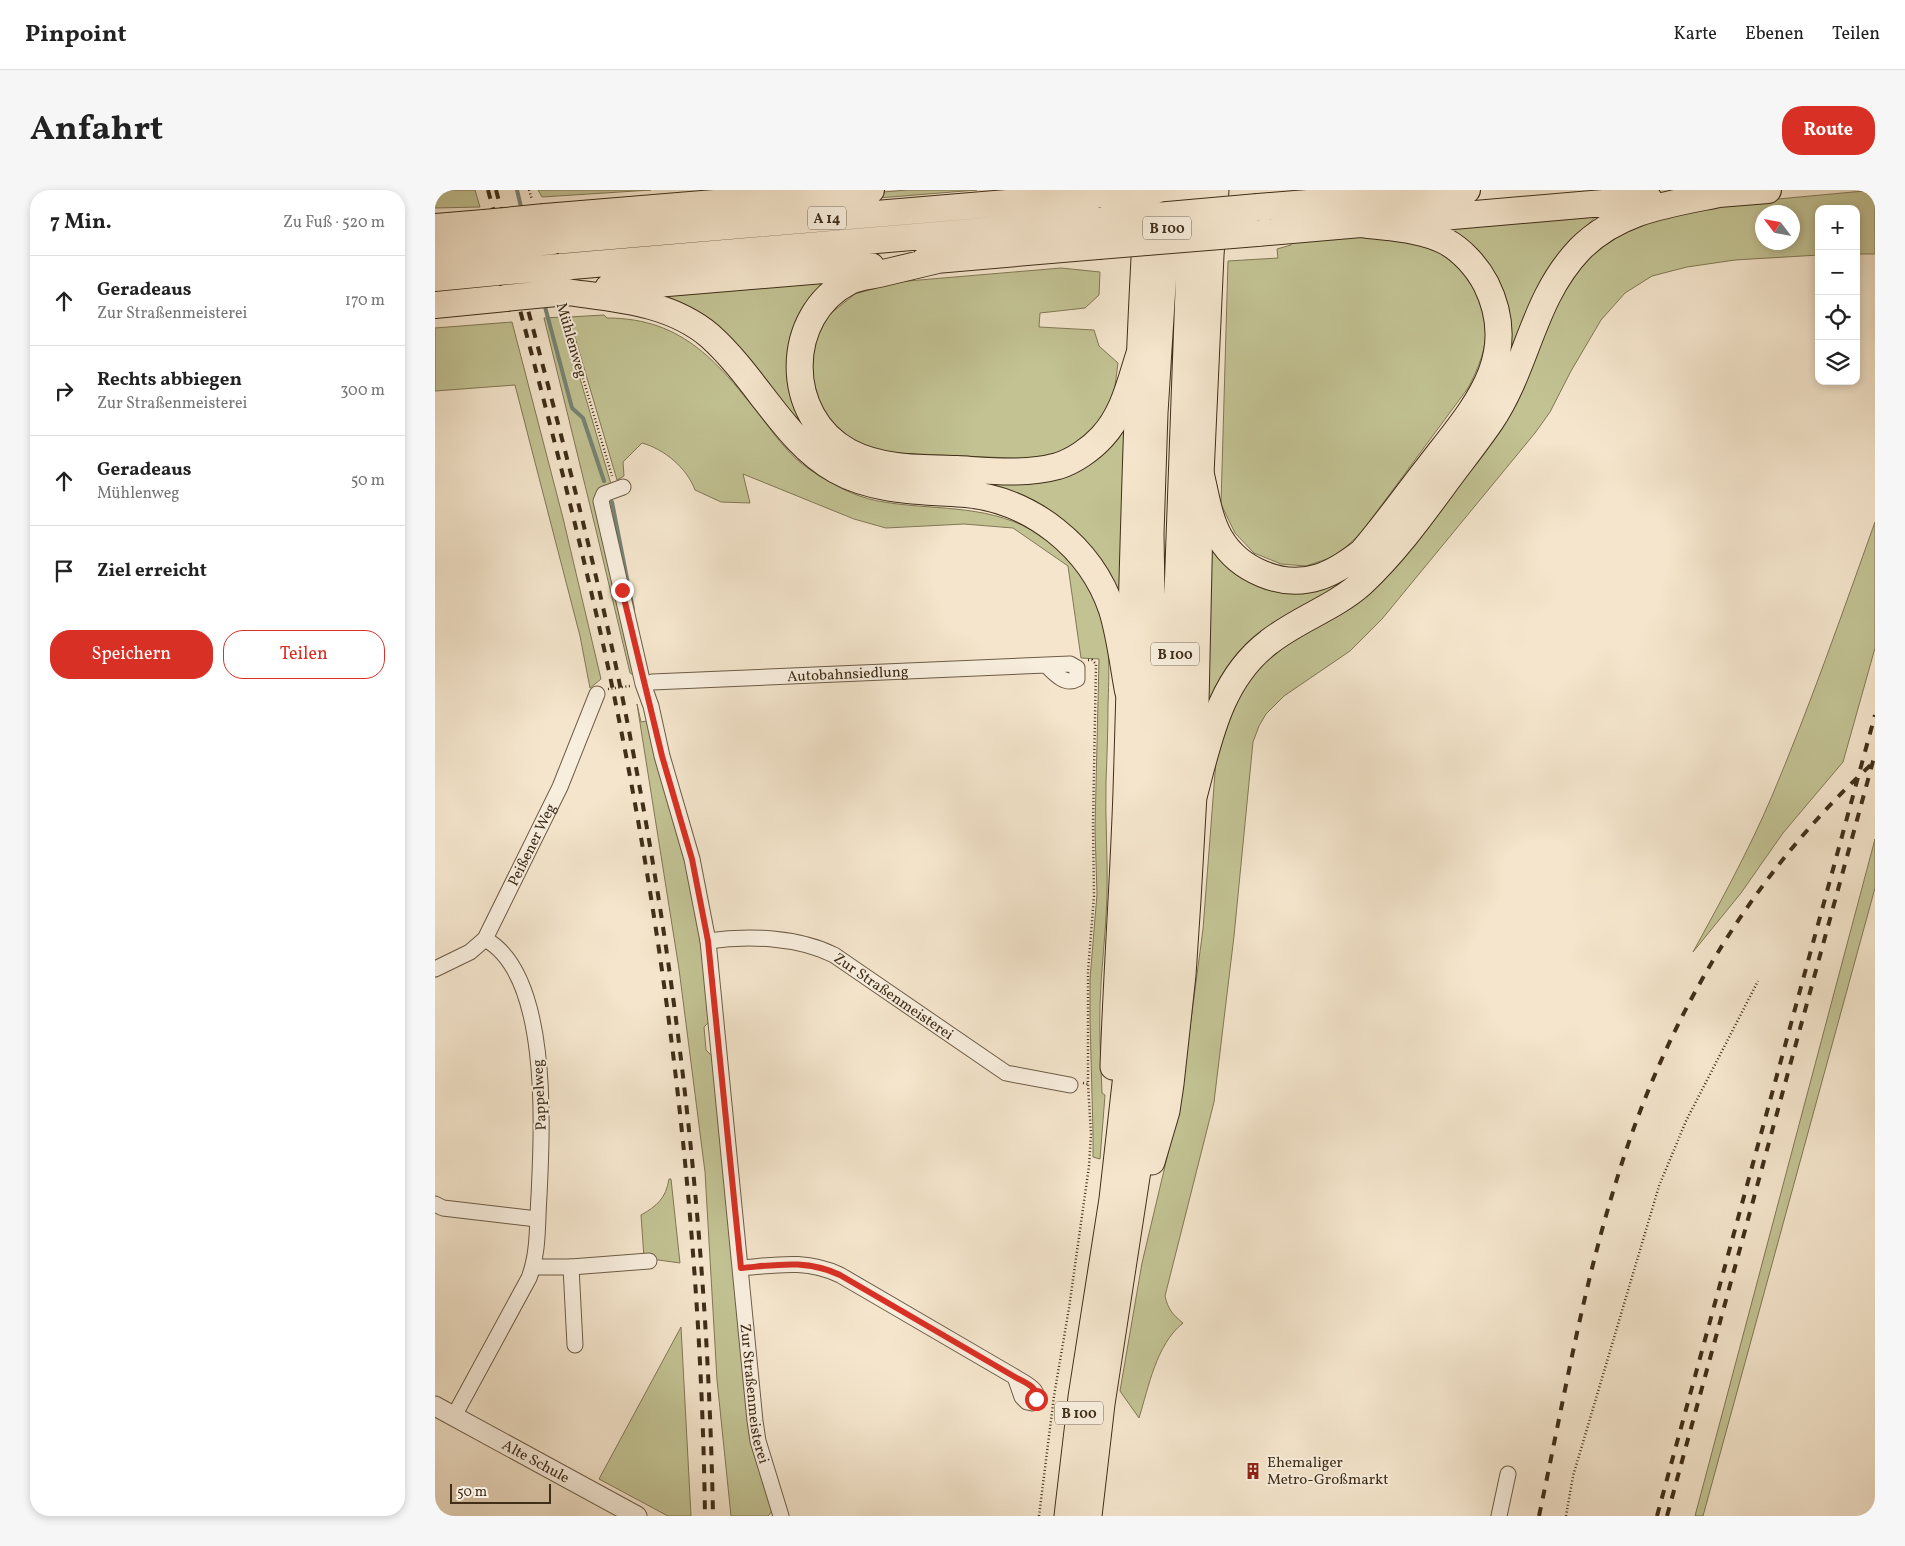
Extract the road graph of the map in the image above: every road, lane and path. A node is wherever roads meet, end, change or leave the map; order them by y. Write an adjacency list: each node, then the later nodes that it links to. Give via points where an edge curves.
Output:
1 (529, 190): 13 (path)
2 (736, 190): 12 (highway)
3 (871, 190): 12 (highway)
4 (1148, 190): 24 (highway)
5 (1156, 190): 13 (highway, A 14, bridge)
6 (1169, 190): 38 (highway, B 100, via 1155,413 1151,534 1153,660 1147,830 1137,985)
7 (1194, 190): 41 (highway, B 100, via 1166,896 1151,1063)
8 (1216, 190): 25 (highway)
9 (1467, 190): 14 (highway, A 14)
10 (1768, 190): 11 (highway)
11 (1723, 193): 15 (highway); 31 (highway, via 1628,216 1581,249 1543,304 1505,400 1417,521 1381,564 1348,595 1268,642 1237,676 1217,714)
12 (605, 212): 13 (highway)
13 (544, 220): 16 (highway, bridge); 20 (highway, A 14, bridge)
14 (1257, 220): 15 (highway); 17 (highway, A 14, bridge)
15 (1360, 224): 25 (highway, via 1420,232 1445,241 1468,258 1484,280 1496,306 1499,339 1492,375 1473,409 1362,552 1347,564 1319,578 1277,579 1240,561 1219,536)
16 (435, 227)
17 (1099, 234): 19 (highway); 20 (highway, A 14, bridge, via 560,267)
18 (435, 252): 20 (highway, A 14)
19 (942, 259): 22 (highway); 24 (highway, via 851,280 825,301 807,329 799,360 807,408 823,432 848,452 876,462 925,468 1017,472 1060,465 1089,449 1112,424 1127,393)
20 (494, 260): 21 (highway, A 14)
21 (435, 278)
22 (565, 298): 23 (highway, bridge, via 505,298); 26 (path, Mühlenweg); 29 (highway, via 648,305 690,322 725,351 806,448 837,470 881,486 975,495 995,500 1021,508 1052,527 1092,570 1108,602)
23 (435, 305)
24 (1139, 355): 29 (highway)
25 (1201, 475): 31 (highway)
26 (620, 488): 28 (street, via 604,494 601,501)
27 (1074, 666): 28 (street, Autobahnsiedlung, via 1078,674 1073,681 1066,681 1045,665); 36 (path, via 1078,660 1092,660 1096,664)
28 (648, 683): 30 (path, via 604,689); 33 (street, Zur Straßenmeisterei, via 662,756 692,859)
29 (1128, 691): 38 (highway, via 1109,1140)
30 (597, 694): 32 (street, Peißener Weg, via 560,787)
31 (1194, 795): 41 (highway, via 1183,975 1171,1084 1167,1111)
32 (485, 939): 34 (street, Peißener Weg, via 470,952); 40 (street, Pappelweg, via 502,951 509,961 534,1026 542,1112)
33 (708, 941): 37 (street, Zur Straßenmeisterei, via 752,938 819,948 834,955 1006,1073); 45 (street, Zur Straßenmeisterei)
34 (435, 969)
35 (1758, 981): 57 (path, via 1686,1121 1659,1186 1573,1476)
36 (1088, 1084): 37 (path, via 1071,1081); 53 (path, via 1089,1166)
37 (1070, 1085)
38 (1112, 1199): 54 (highway, B 100, via 1081,1398)
39 (435, 1204): 40 (street, via 443,1208)
40 (537, 1219): 43 (street, Pappelweg)
41 (1128, 1241): 55 (highway, B 100, via 1102,1404)
42 (649, 1261): 44 (street)
43 (533, 1266): 44 (street); 49 (street, Pappelweg)
44 (571, 1267): 46 (street)
45 (741, 1268): 47 (street, via 794,1263 825,1268); 52 (street, Zur Straßenmeisterei, via 758,1441)
46 (575, 1345)
47 (1015, 1377)
48 (435, 1406): 49 (street, Alte Schule)
49 (454, 1416): 51 (street, Alte Schule)
50 (1508, 1474): 56 (street)
51 (637, 1516)
52 (781, 1516)
53 (1039, 1516)
54 (1067, 1516)
55 (1089, 1516)
56 (1499, 1516)
57 (1566, 1516)

